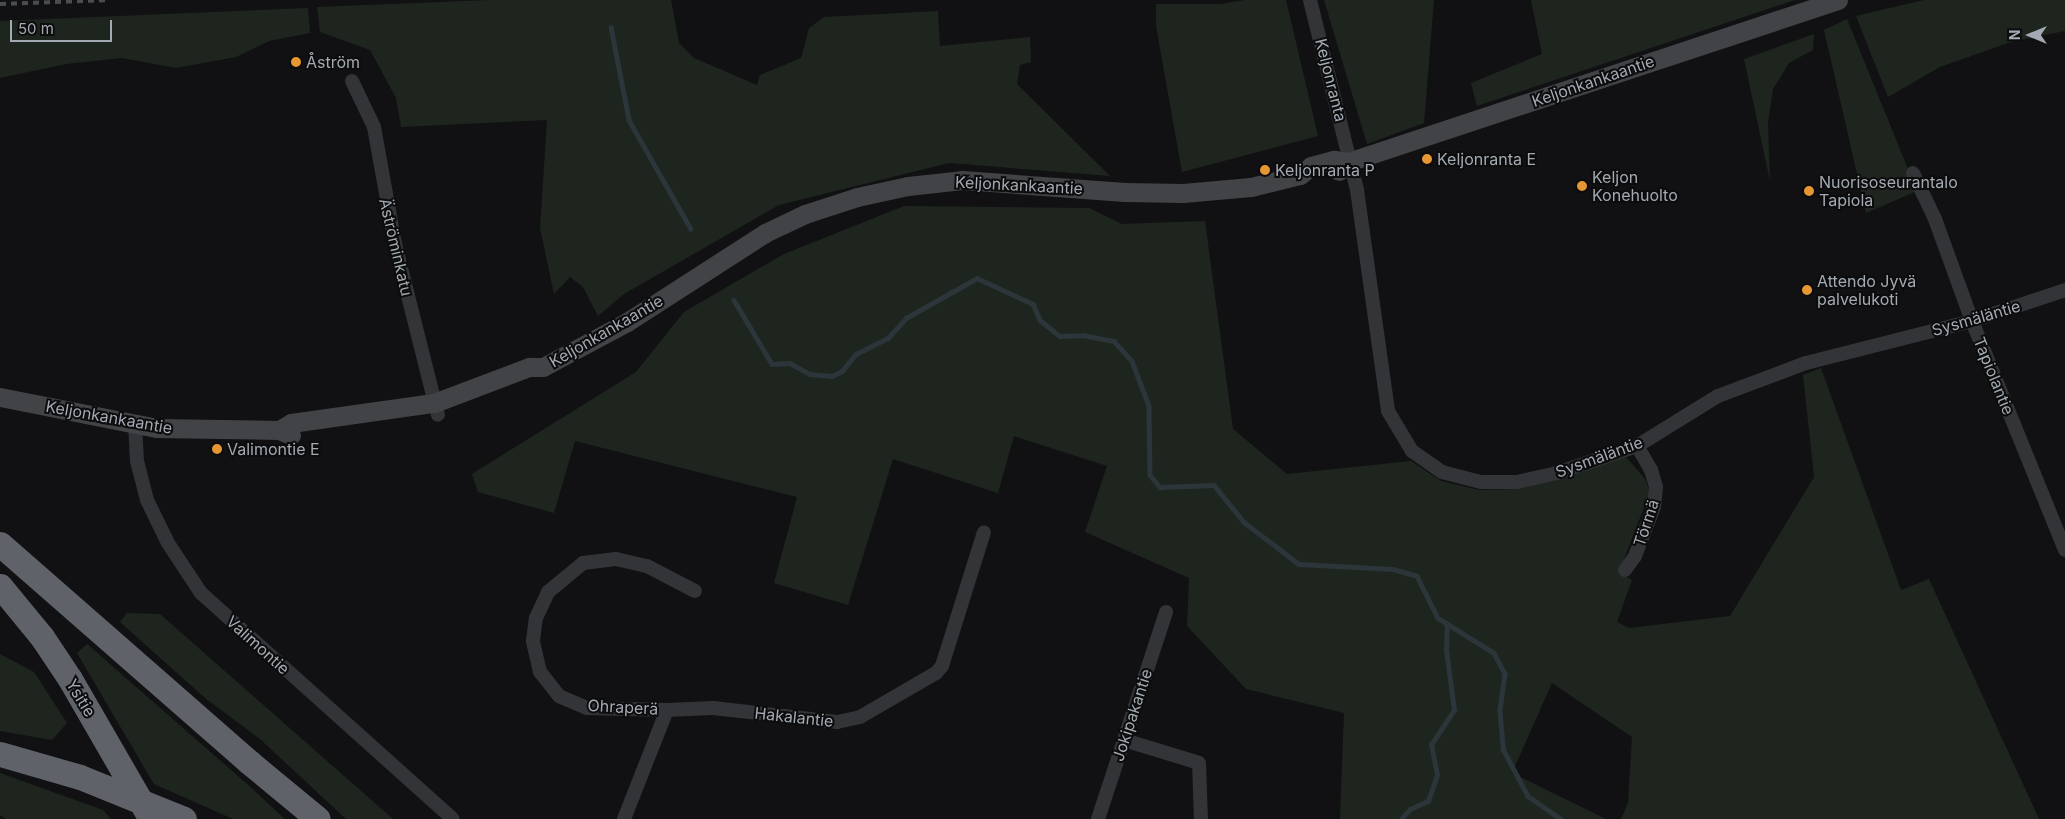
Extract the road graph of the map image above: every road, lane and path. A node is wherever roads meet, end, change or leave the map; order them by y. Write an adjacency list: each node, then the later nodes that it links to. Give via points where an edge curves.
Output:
1 (1310, 0): 4 (street, Keljonranta)
2 (1838, 0): 4 (main road, Keljonkankaantie)
3 (352, 81): 9 (street, Äströminkatu, via 374,127 395,244)
4 (1350, 162): 9 (main road, Keljonkankaantie, via 1334,160 1311,166 1300,175 1251,187 1183,193 962,180 908,186 857,197 805,214 765,233 627,322 543,367 535,378 513,389); 11 (street, Sysmäläntie, via 1388,411 1412,451 1442,472 1481,482 1517,482 1557,474)
5 (1913, 173): 7 (street, Tapiolantie, via 1935,219)
6 (2065, 290): 7 (street, Sysmäläntie)
7 (1972, 321): 11 (street, Sysmäläntie, via 1806,363 1718,396); 14 (street, Tapiolantie)
8 (0, 397): 10 (main road, Keljonkankaantie)
9 (436, 409): 10 (main road, Keljonkankaantie, via 318,433 292,435 279,430 219,431)
10 (135, 424): 25 (street, Valimontie, via 137,461 147,500 168,543 201,593)
11 (1637, 446): 15 (street, Törmä, via 1651,470 1656,487 1654,507 1635,556)
12 (984, 532): 19 (street, Hakalantie, via 942,666 860,717 837,722 713,708)
13 (0, 544): 24 (highway)
14 (2065, 550)
15 (1625, 570)
16 (0, 586): 22 (highway, Ysitie, via 42,637 75,687)
17 (695, 590): 19 (street, Ohraperä, via 647,566 616,559 583,563 548,592 536,618 533,641 540,672 559,696 587,708)
18 (1166, 612): 20 (street, Jokipakantie)
19 (667, 710): 26 (street)
20 (1124, 740): 27 (street, Jokipakantie); 28 (street, via 1199,763)
21 (0, 754): 23 (highway, bridge, via 80,777)
22 (151, 819)
23 (184, 819)
24 (318, 819)
25 (453, 819)
26 (624, 819)
27 (1098, 819)
28 (1201, 819)

